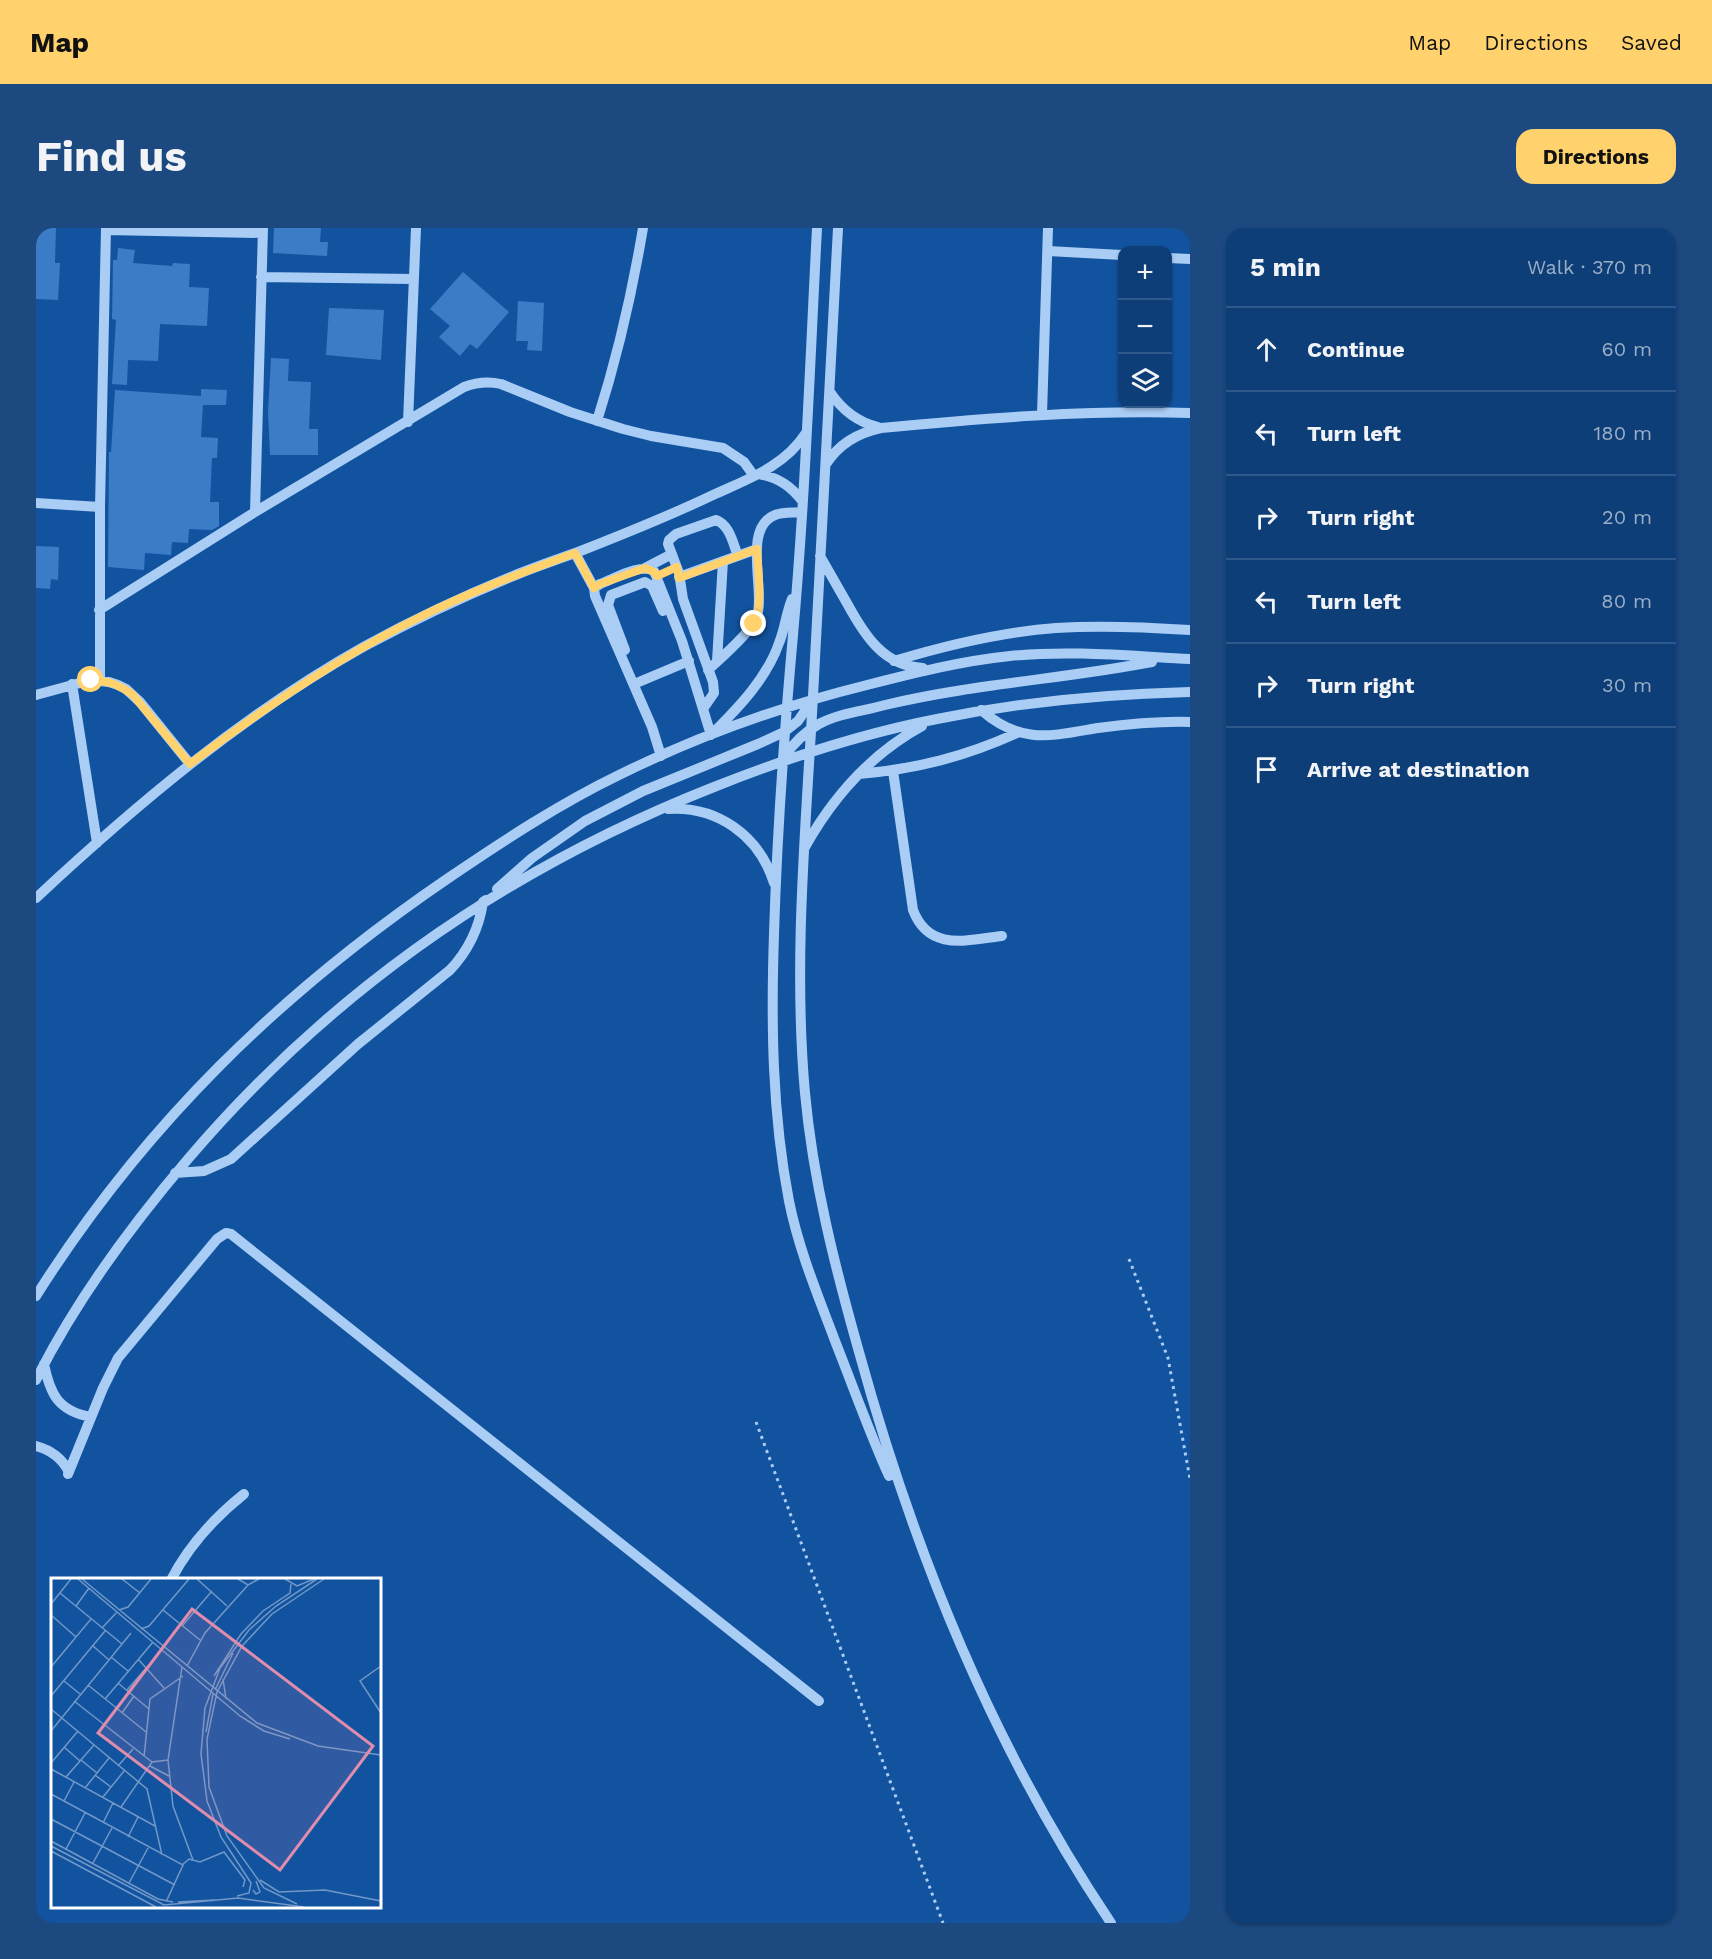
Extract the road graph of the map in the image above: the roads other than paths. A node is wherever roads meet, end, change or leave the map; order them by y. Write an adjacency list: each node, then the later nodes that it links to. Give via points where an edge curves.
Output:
1 (416, 228): 13 (street)
2 (643, 228): 17 (street, via 627,313)
3 (817, 228): 20 (street)
4 (838, 228): 14 (street)
5 (1048, 228): 8 (street)
6 (106, 229): 7 (street); 24 (street)
7 (262, 230): 12 (street)
8 (1048, 251): 9 (street); 15 (street)
9 (1118, 255)
10 (1172, 258): 11 (street)
11 (1190, 259)
12 (261, 277): 13 (street); 26 (street)
13 (413, 279): 18 (street)
14 (830, 392): 19 (street, via 851,416); 21 (street)
15 (1042, 414): 16 (street); 19 (street)
16 (1190, 414)
17 (597, 421): 18 (street, via 492,382 464,387); 22 (street, via 651,436 723,448)
18 (408, 422): 26 (street)
19 (881, 428): 21 (street, via 849,440)
20 (807, 432): 22 (street, via 782,461); 25 (street)
21 (825, 466): 31 (street)
22 (757, 475): 25 (street, via 789,486); 28 (street)
23 (36, 503): 24 (street)
24 (100, 507): 38 (street)
25 (802, 507): 27 (street, via 769,518 759,530); 36 (street)
26 (255, 512): 38 (street)
27 (757, 549): 30 (street); 46 (street, via 757,618)
28 (575, 553): 37 (street); 67 (street, via 467,595 364,647 267,708)
29 (672, 554): 30 (street, via 668,544 672,536 716,520 727,528); 33 (street); 34 (street)
30 (738, 556): 32 (street)
31 (820, 556): 45 (street, via 867,638); 54 (street)
32 (723, 561): 34 (street); 46 (street)
33 (645, 568): 35 (street); 37 (street)
34 (678, 572): 35 (street); 48 (street, via 683,599)
35 (657, 576): 40 (street)
36 (797, 587): 55 (street); 63 (street, via 779,645 767,668)
37 (594, 588): 43 (street)
38 (99, 610): 49 (street)
39 (1190, 630): 45 (street, via 1097,626 1046,629 974,639)
40 (682, 641): 43 (street, via 670,628 652,586 641,582 609,598 608,605 625,649); 44 (street)
41 (1170, 658): 42 (street); 47 (street, via 1053,653); 60 (street, via 910,699 833,718)
42 (1190, 659)
43 (623, 661): 51 (street)
44 (689, 661): 51 (street); 56 (street)
45 (894, 661): 47 (street)
46 (717, 662): 48 (street)
47 (930, 669): 54 (street)
48 (708, 670): 56 (street, via 714,693)
49 (100, 680): 50 (street); 67 (street, via 133,695)
50 (72, 684): 53 (street); 71 (street)
51 (634, 684): 65 (street)
52 (1190, 692): 57 (street, via 1092,697)
53 (36, 695)
54 (813, 699): 55 (street); 60 (street); 61 (street, via 798,721)
55 (786, 708): 61 (street); 63 (street)
56 (703, 709): 63 (street)
57 (981, 710): 58 (street); 62 (street)
58 (934, 719): 64 (street); 69 (street, via 894,744)
59 (1190, 722): 62 (street, via 1141,724 1045,737)
60 (810, 729): 64 (street); 66 (street)
61 (784, 732): 66 (street); 75 (street, via 643,790 595,815 532,858)
62 (1017, 733): 68 (street, via 956,757)
63 (711, 735): 65 (street)
64 (809, 752): 66 (street); 72 (street)
65 (661, 756): 78 (street, via 584,793 510,837 403,909 302,990 221,1064 145,1145 90,1216)
66 (782, 760): 70 (street); 73 (street)
67 (190, 764): 71 (street)
68 (892, 771): 69 (street); 76 (street, via 916,918 927,931 942,939)
69 (858, 774): 72 (street, via 830,807)
70 (655, 810): 73 (street, via 684,808 733,825 757,848); 75 (street)
71 (97, 843): 74 (street)
72 (803, 850): 84 (street, via 802,1052 814,1169 849,1319)
73 (775, 887): 84 (street, via 773,1044 779,1138 790,1204 818,1299 882,1460)
74 (36, 898)
75 (483, 902): 77 (street, via 327,1017 263,1076); 77 (street, via 473,939 450,970 358,1044 231,1159 204,1171)
76 (1002, 936)
77 (176, 1173): 79 (street, via 114,1253)
78 (36, 1296)
79 (44, 1364): 80 (street); 81 (street, via 57,1399 72,1412)
80 (36, 1380)
81 (91, 1417): 82 (street, via 69,1473 54,1453); 86 (street, via 126,1348 217,1239 231,1234)
82 (36, 1446)
83 (244, 1494): 85 (street, via 204,1530)
84 (910, 1519): 87 (street, via 938,1595 986,1702 1041,1806)
85 (172, 1578)
86 (819, 1701)
87 (1111, 1923)

